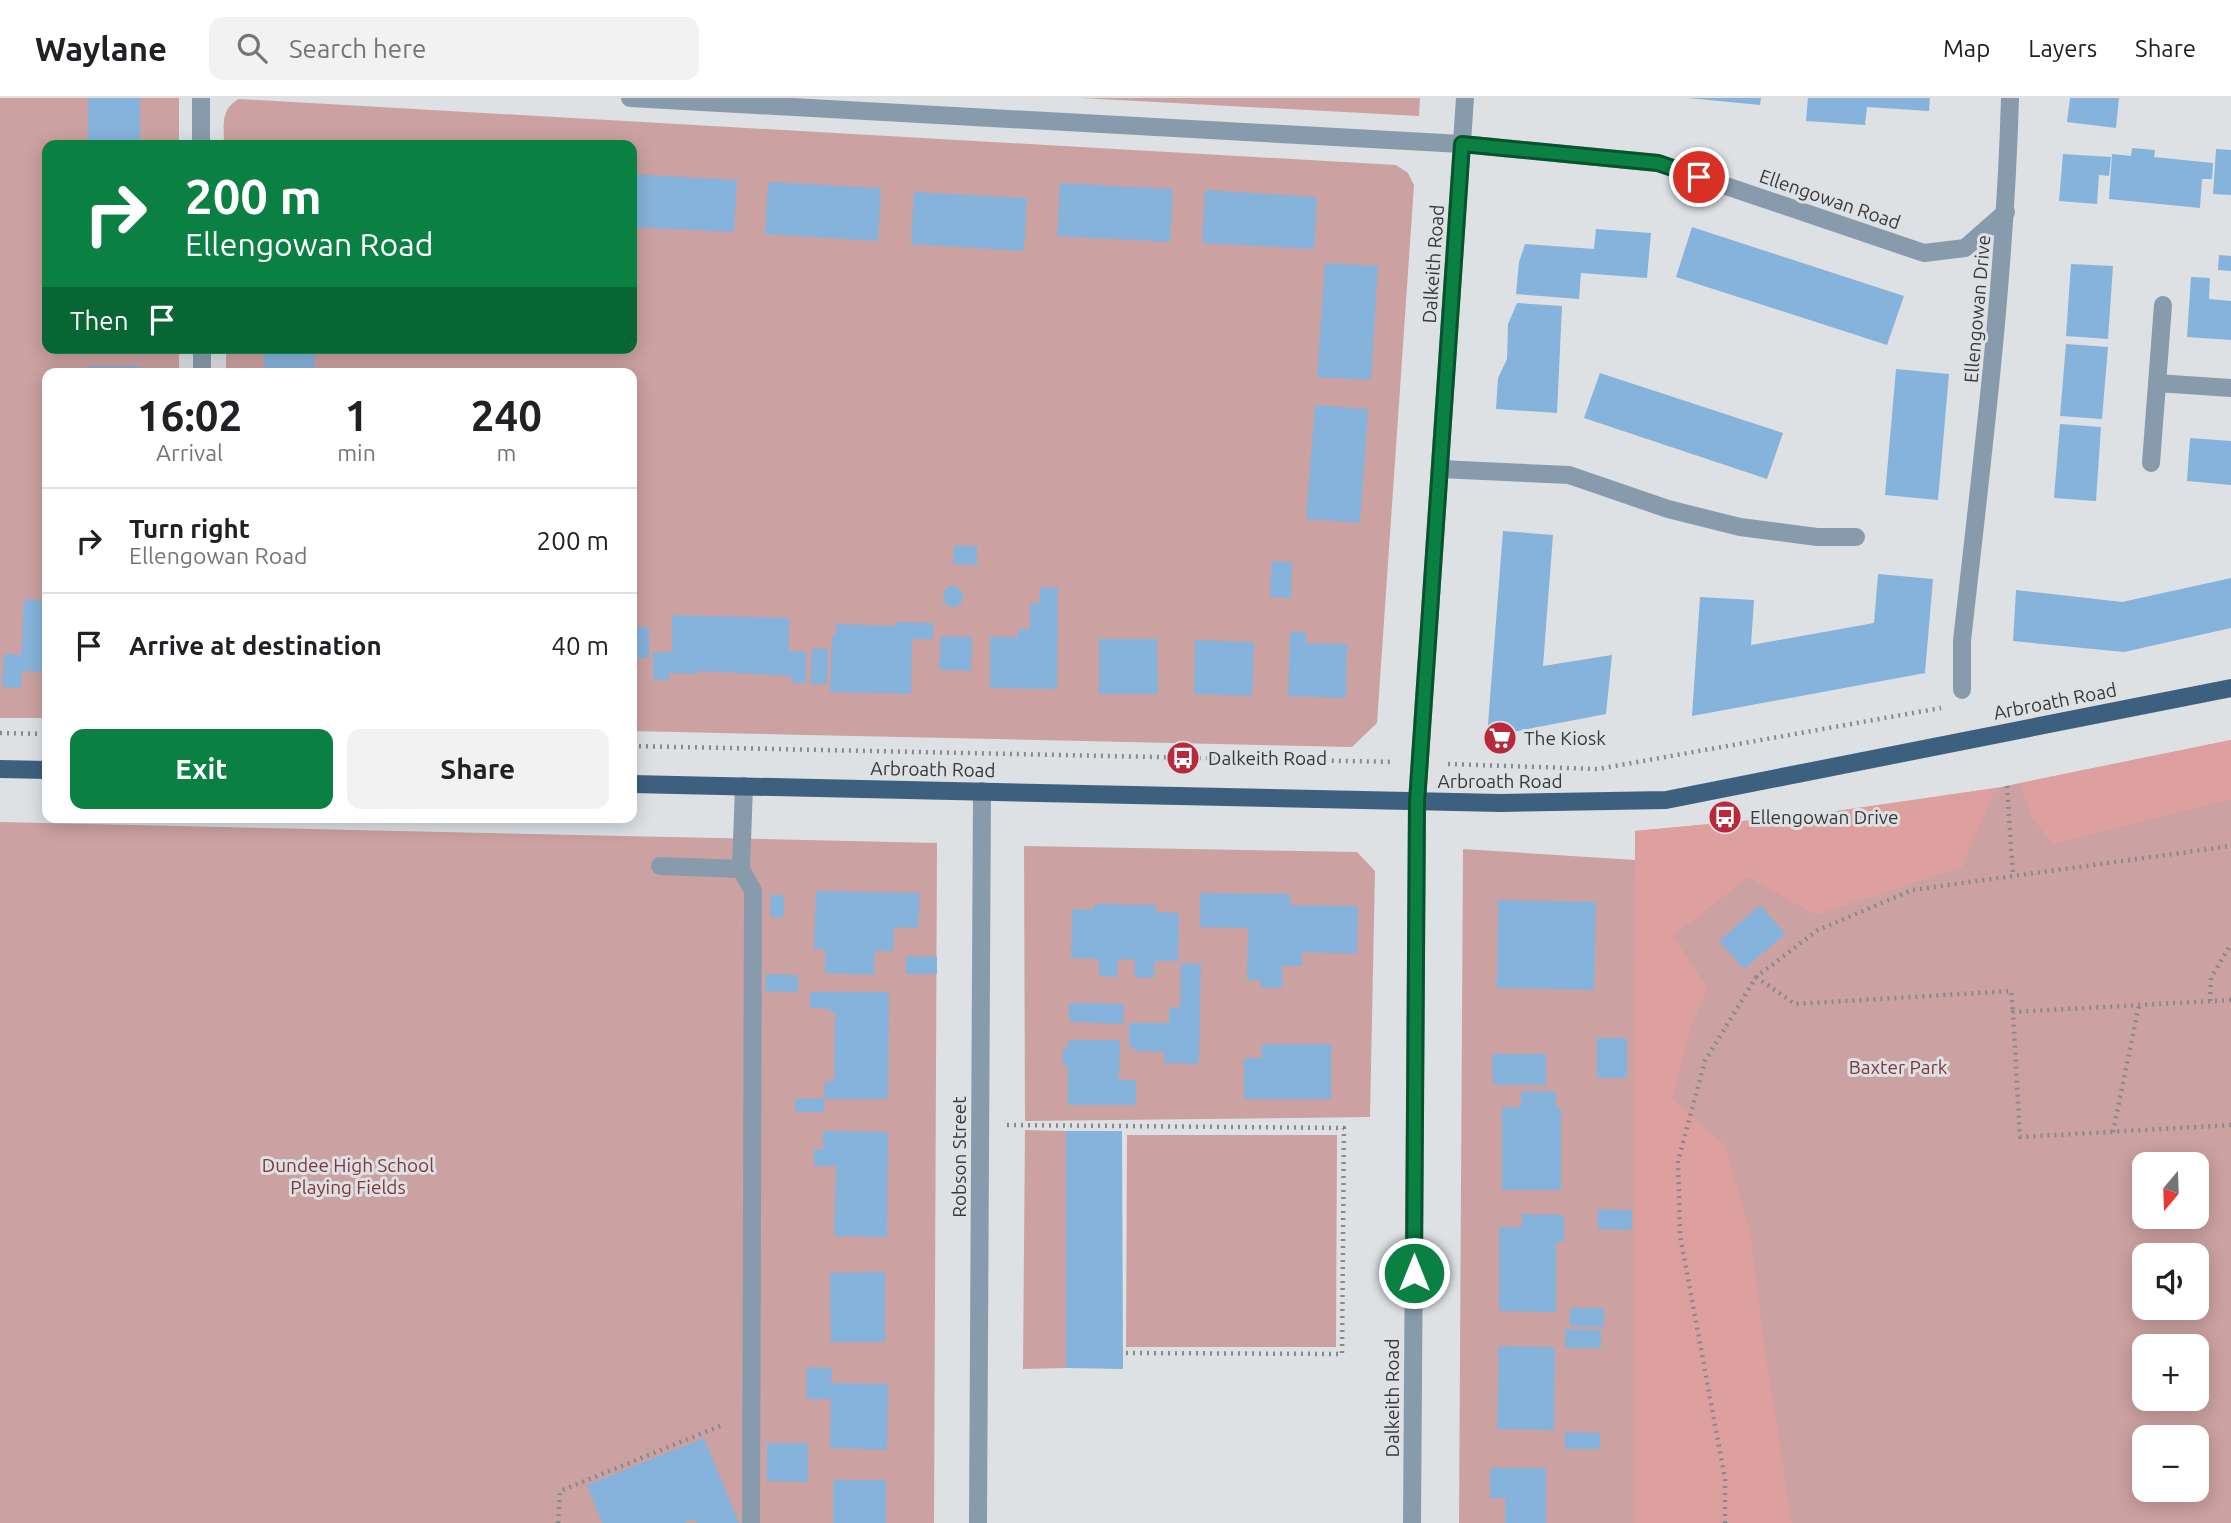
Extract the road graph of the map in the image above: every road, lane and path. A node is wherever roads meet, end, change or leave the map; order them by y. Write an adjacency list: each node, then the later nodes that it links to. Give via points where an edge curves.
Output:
1 (201, 98): 6 (street)
2 (630, 98): 5 (street, Ellengowan Road)
3 (1465, 98): 7 (street, Dalkeith Road)
4 (2010, 98): 8 (street, Ellengowan Drive)
5 (821, 103): 7 (street, Ellengowan Road)
6 (201, 140)
7 (1462, 144): 8 (street, Ellengowan Road, via 1658,163 1924,253 1965,248); 13 (street, Dalkeith Road)
8 (2007, 212): 16 (street, Ellengowan Drive, via 1962,641)
9 (2163, 306): 10 (street)
10 (2157, 383): 11 (street); 12 (street)
11 (2231, 388)
12 (2151, 463)
13 (1440, 469): 14 (street, via 1569,475 1668,509 1740,527); 21 (street, Dalkeith Road)
14 (1856, 537)
15 (2231, 688): 28 (main road, Arbroath Road, via 1666,800)
16 (1962, 690)
17 (1949, 706): 21 (path, via 1598,769)
18 (0, 733): 19 (path)
19 (42, 734)
20 (637, 746): 21 (path)
21 (1419, 763): 28 (street, Dalkeith Road)
22 (0, 769): 23 (main road)
23 (42, 770)
24 (637, 784): 25 (main road, Arbroath Road)
25 (744, 786): 27 (main road, Arbroath Road); 31 (street)
26 (2007, 786): 32 (path)
27 (982, 791): 28 (main road, Arbroath Road); 39 (street, Robson Street)
28 (1417, 802): 47 (street, Dalkeith Road)
29 (2231, 846): 32 (path)
30 (660, 866): 31 (street)
31 (741, 869): 43 (street, via 753,891)
32 (2013, 876): 34 (path, via 1912,890 1818,930)
33 (2231, 944): 36 (path, via 2211,978)
34 (1756, 978): 38 (path, via 1796,1004 2011,991); 48 (path, via 1705,1061 1678,1161 1680,1235 1725,1479)
35 (2231, 1000): 36 (path)
36 (2210, 1001): 37 (path)
37 (2139, 1005): 38 (path); 41 (path)
38 (2013, 1012): 41 (path, via 2020,1137)
39 (980, 1125): 42 (path, via 1344,1128 1342,1354); 46 (street, Robson Street)
40 (2231, 1125): 41 (path)
41 (2113, 1132)
42 (1126, 1353)
43 (751, 1413): 44 (path, via 560,1492); 45 (street)
44 (558, 1523)
45 (751, 1523)
46 (978, 1523)
47 (1412, 1523)
48 (1725, 1523)

